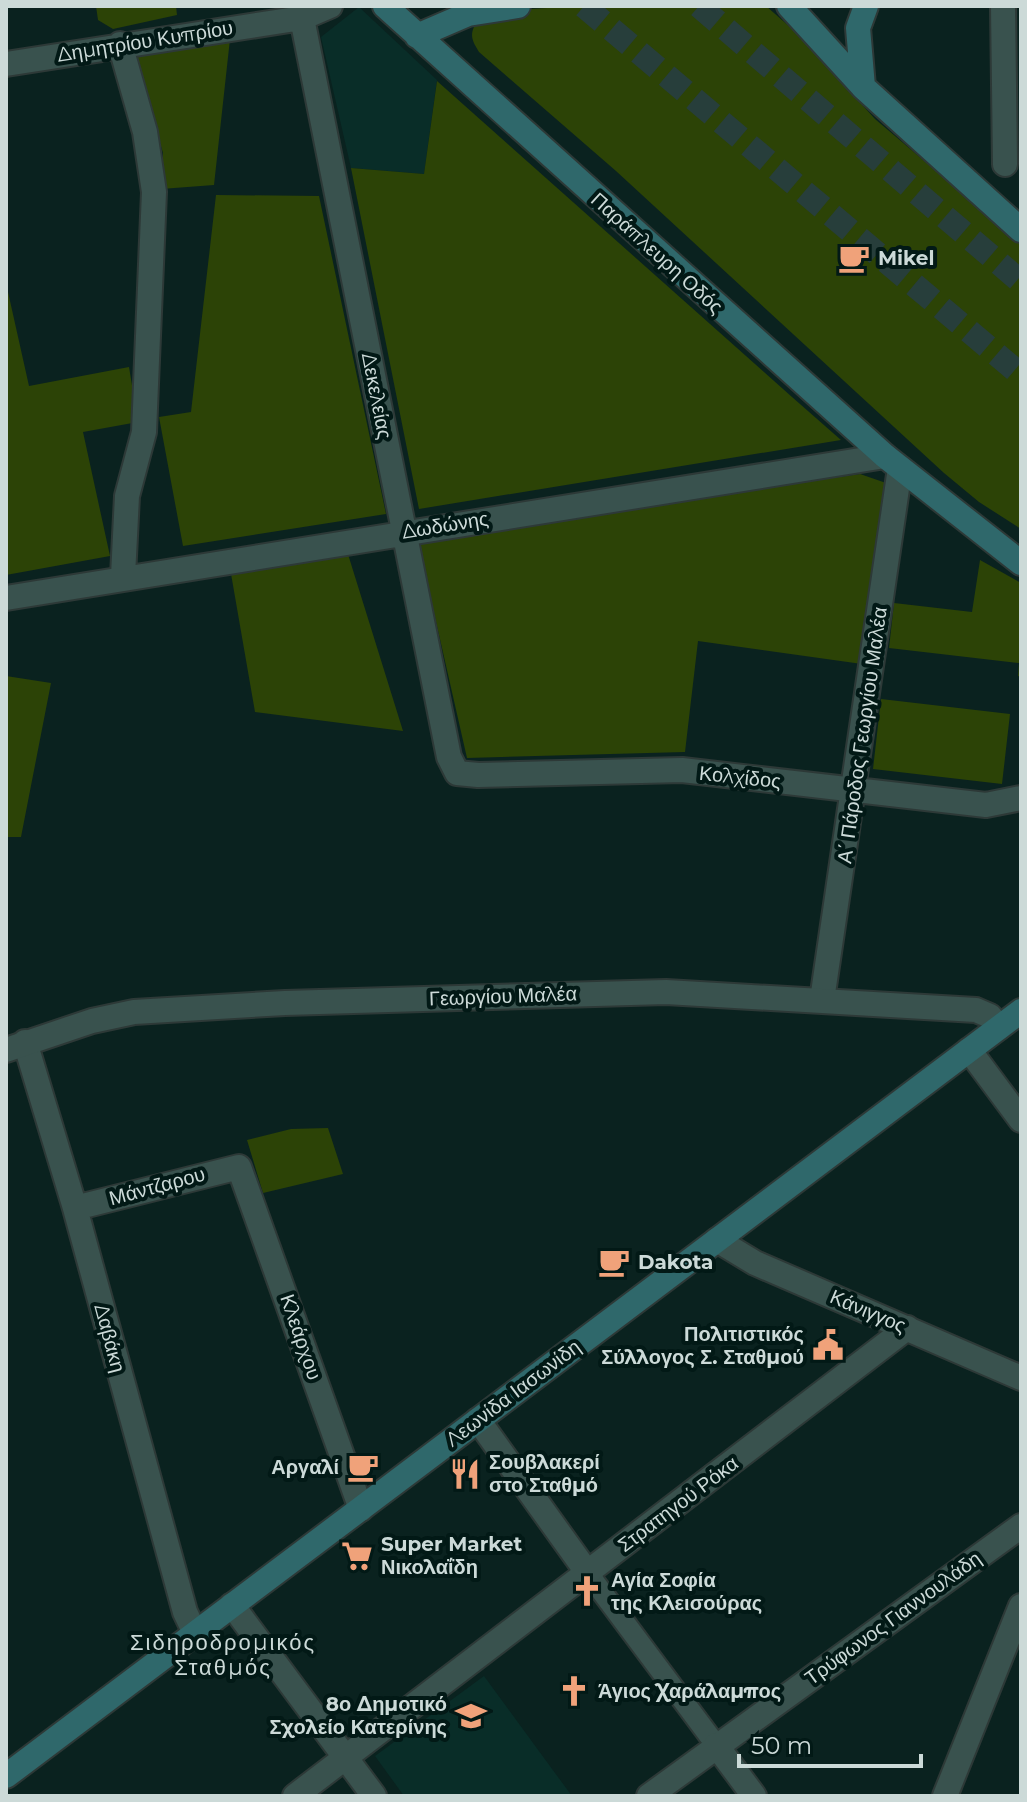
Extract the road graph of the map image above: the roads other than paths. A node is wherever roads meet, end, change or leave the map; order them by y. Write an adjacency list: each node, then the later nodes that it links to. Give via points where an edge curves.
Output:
1 (330, 6): 7 (street, Δημητρίου Κυπρίου)
2 (385, 6): 8 (main road, Παράπλευρη Οδός)
3 (518, 6): 8 (main road, via 468,14)
4 (789, 6): 11 (main road)
5 (866, 6): 11 (main road, via 858,28)
6 (1003, 6): 12 (street)
7 (302, 18): 9 (street, Δημητρίου Κυπρίου); 15 (street, Δεκελείας)
8 (417, 36): 14 (main road, Παράπλευρη Οδός)
9 (120, 44): 10 (street, Δημητρίου Κυπρίου); 17 (street, via 145,132 154,192 144,432 127,496)
10 (6, 64)
11 (863, 87): 13 (main road)
12 (1005, 164)
13 (1021, 230)
14 (892, 462): 15 (street, Δωδώνης); 16 (main road, Παράπλευρη Οδός); 20 (street, Α΄ Πάροδος Γεωργίου Μαλέα)
15 (404, 532): 17 (street, Δωδώνης); 19 (street, Δεκελείας, via 449,757)
16 (1021, 563)
17 (123, 576): 18 (street, Δωδώνης)
18 (6, 598)
19 (457, 773): 20 (street, Κολχίδος, via 682,770)
20 (855, 789): 21 (street, Κολχίδος, via 986,805); 22 (street, Α΄ Πάροδος Γεωργίου Μαλέα)
21 (1021, 798)
22 (822, 1000): 24 (street, Γεωργίου Μαλέα, via 976,1010 990,1016); 25 (street, Γεωργίου Μαλέα, via 603,992 171,1008 92,1021)
23 (1021, 1011): 24 (main road, Λεωνίδα Ιασωνίδη)
24 (998, 1028): 26 (main road, Λεωνίδα Ιασωνίδη)
25 (16, 1046): 29 (street, Δαβάκη)
26 (969, 1050): 27 (street); 30 (main road, Λεωνίδα Ιασωνίδη)
27 (1021, 1120)
28 (239, 1167): 29 (street, Μάντζαρου); 34 (street, Κλεάρχου)
29 (75, 1208): 39 (street, Δαβάκη)
30 (717, 1240): 31 (street, Κάνιγγος, via 755,1263); 33 (main road, Λεωνίδα Ιασωνίδη)
31 (907, 1328): 32 (street, Κάνιγγος); 36 (street, Στρατηγού Ρόκα)
32 (1021, 1378)
33 (478, 1420): 34 (main road, Λεωνίδα Ιασωνίδη); 36 (street)
34 (361, 1509): 37 (main road, Λεωνίδα Ιασωνίδη)
35 (1021, 1526): 40 (street, Τρύφωνος Γιαννουλάδη)
36 (587, 1572): 40 (street); 41 (street, Στρατηγού Ρόκα)
37 (232, 1605): 39 (main road, Λεωνίδα Ιασωνίδη); 41 (street)
38 (1021, 1606): 47 (street)
39 (195, 1633): 42 (main road, Λεωνίδα Ιασωνίδη)
40 (716, 1745): 45 (street, Τρύφωνος Γιαννουλάδη); 46 (street)
41 (345, 1757): 43 (street, Στρατηγού Ρόκα); 44 (street)
42 (6, 1776)
43 (295, 1796)
44 (374, 1796)
45 (649, 1796)
46 (754, 1796)
47 (945, 1796)

